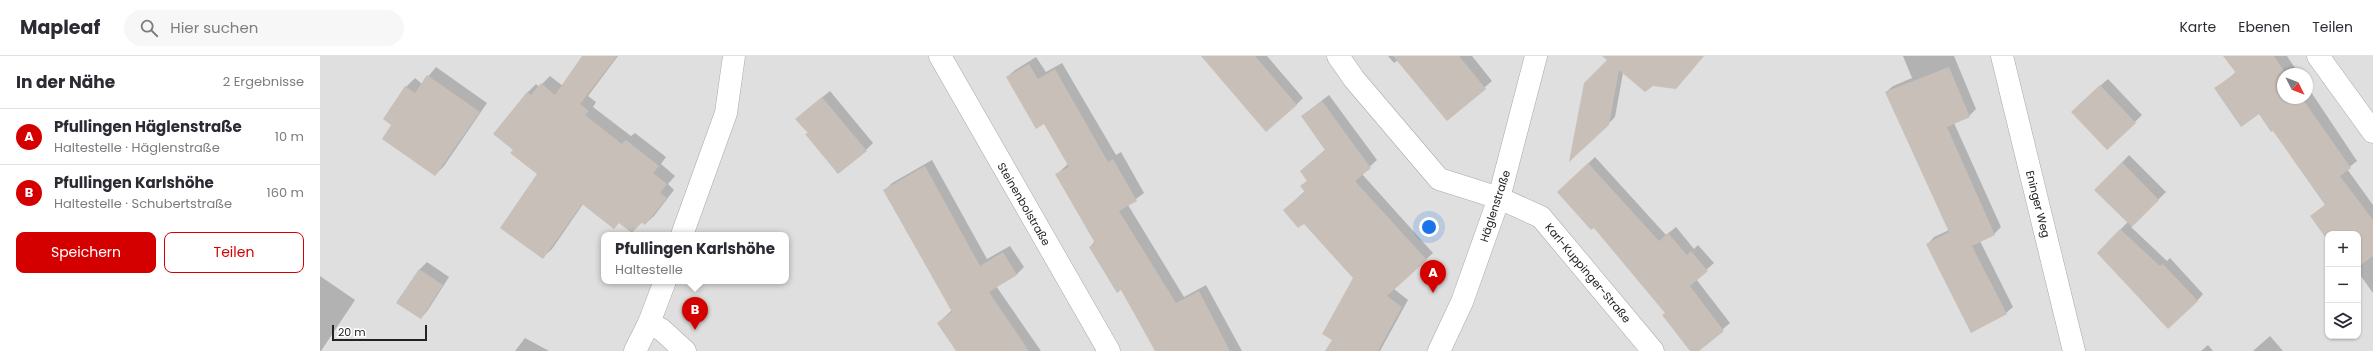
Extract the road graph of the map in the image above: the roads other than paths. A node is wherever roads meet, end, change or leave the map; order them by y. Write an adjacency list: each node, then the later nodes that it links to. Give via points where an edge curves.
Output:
1 (734, 56): 9 (street, via 726,113)
2 (940, 56): 14 (street, Steinenbolstraße)
3 (1338, 56): 8 (street, Karl-Kuppinger-Straße, via 1354,79 1439,179)
4 (1536, 56): 8 (street, Häglenstraße)
5 (2002, 56): 17 (street, Eninger Weg)
6 (2318, 56): 7 (street)
7 (2373, 132)
8 (1499, 198): 15 (street, Häglenstraße, via 1462,302); 16 (street, Karl-Kuppinger-Straße, via 1541,217)
9 (683, 232)
10 (664, 284): 11 (street)
11 (649, 323): 12 (street); 13 (street, via 662,330)
12 (635, 351)
13 (685, 351)
14 (1109, 351)
15 (1439, 351)
16 (1653, 351)
17 (2074, 351)

